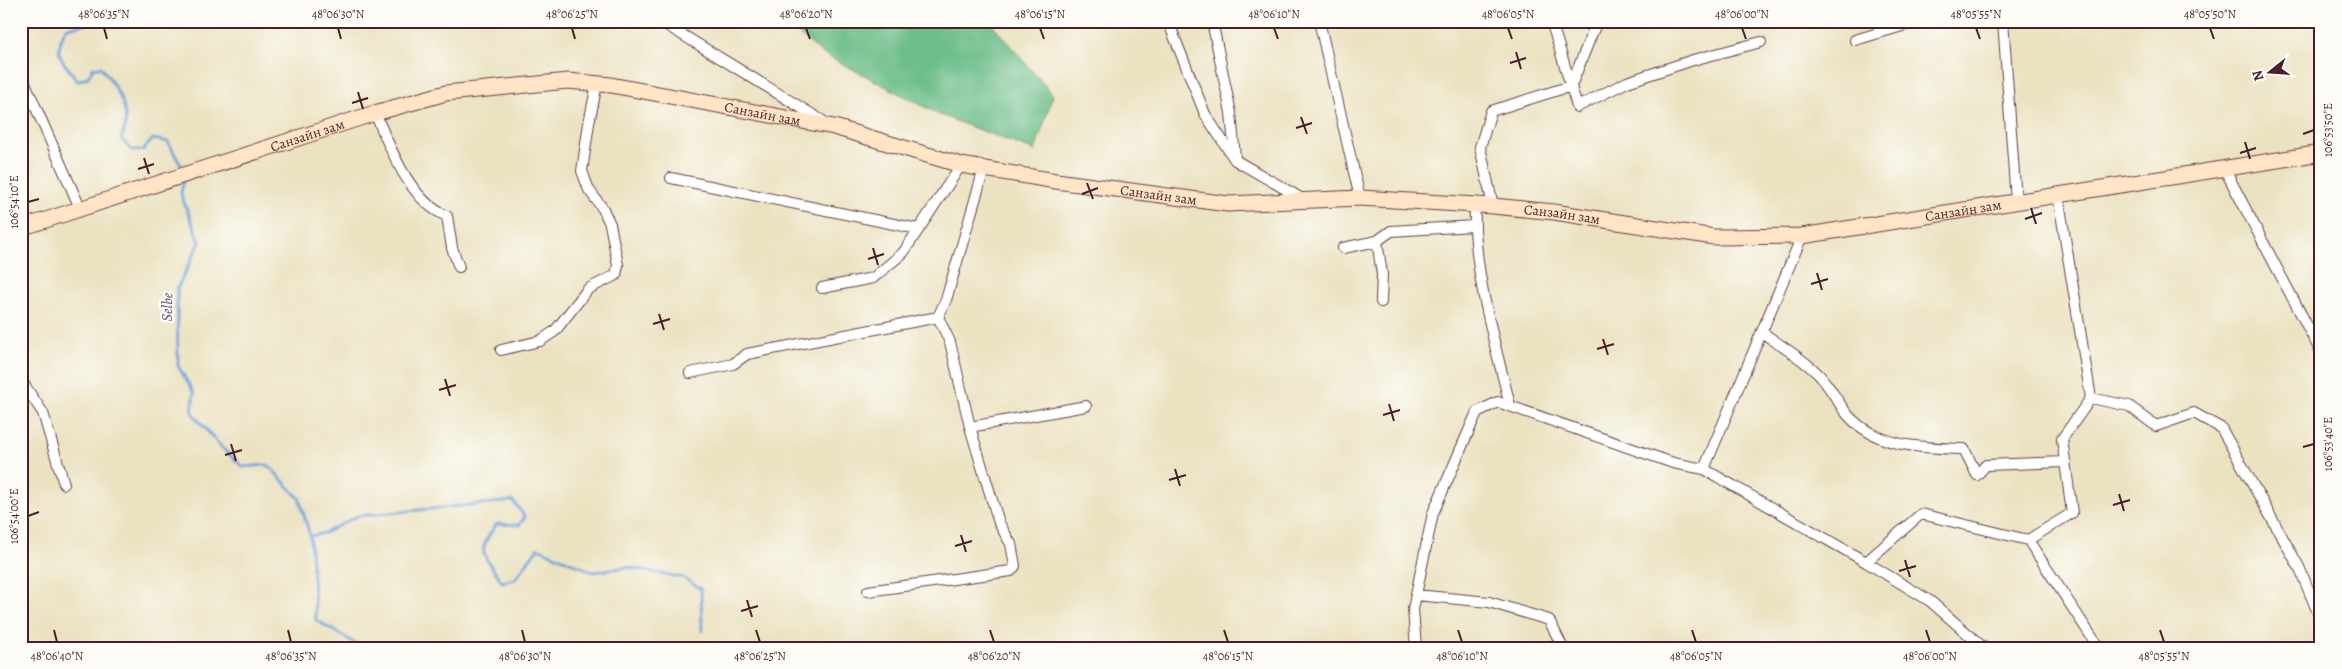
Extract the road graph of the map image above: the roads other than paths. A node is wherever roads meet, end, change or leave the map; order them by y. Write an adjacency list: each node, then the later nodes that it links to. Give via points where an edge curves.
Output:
1 (660, 21): 15 (street)
2 (1168, 21): 17 (street, via 1205,114)
3 (1212, 21): 17 (street, via 1231,113)
4 (1318, 21): 23 (street)
5 (1551, 21): 13 (street)
6 (1597, 21): 13 (street)
7 (1919, 21): 9 (street)
8 (2003, 21): 25 (street)
9 (1855, 40)
10 (1761, 42): 13 (street, via 1627,82 1577,107)
11 (21, 74): 28 (street)
12 (597, 84): 14 (main road, Санзайн зам, via 568,81 446,93); 15 (main road, Санзайн зам); 40 (street, via 582,171 610,224 618,265 616,275 588,289 555,331 540,341)
13 (1571, 86): 27 (street, via 1490,111 1480,147)
14 (375, 113): 28 (main road, Санзайн зам); 35 (street, via 420,199 434,212 447,216)
15 (834, 127): 18 (main road, Санзайн зам)
16 (2321, 153): 19 (main road, Санзайн зам)
17 (1235, 160): 24 (street)
18 (961, 165): 20 (main road, Санзайн зам); 31 (street)
19 (2224, 168): 22 (main road, Санзайн зам); 41 (street)
20 (984, 169): 24 (main road, Санзайн зам, via 1228,204); 38 (street, via 946,300)
21 (671, 178): 31 (street)
22 (2058, 196): 25 (main road, Санзайн зам); 44 (street)
23 (1360, 198): 24 (main road, Санзайн зам); 26 (main road, Санзайн зам)
24 (1305, 200)
25 (2016, 201): 32 (main road, Санзайн зам)
26 (1475, 205): 27 (main road, Санзайн зам); 29 (street)
27 (1493, 206): 32 (main road, Санзайн зам, via 1554,212 1714,237)
28 (81, 210): 30 (main road, Санзайн зам)
29 (1474, 226): 33 (street, via 1391,231); 45 (street, via 1487,312)
30 (21, 228)
31 (918, 229): 36 (street, via 903,253 873,278)
32 (1802, 236): 39 (street)
33 (1377, 242): 34 (street); 37 (street, via 1382,274)
34 (1343, 248)
35 (459, 267)
36 (822, 288)
37 (1381, 302)
38 (938, 317): 42 (street, via 747,354 733,364); 47 (street, via 950,342)
39 (1762, 332): 48 (street, via 1816,371 1848,415 1887,441 1925,448 1964,449 1977,476 1986,465); 49 (street)
40 (501, 350)
41 (2321, 352)
42 (690, 373)
43 (21, 380): 50 (street, via 43,414)
44 (2090, 398): 48 (street, via 2062,439); 55 (street, via 2129,406 2156,426 2194,413 2221,428 2299,567)
45 (1510, 405): 49 (street, via 1672,463); 54 (street, via 1492,403 1477,412 1471,423 1433,514)
46 (1086, 406): 47 (street)
47 (970, 427): 53 (street, via 999,523 1011,544 1015,566 1011,571)
48 (2065, 462): 51 (street, via 2072,513)
49 (1704, 469): 52 (street)
50 (64, 484)
51 (2028, 540): 52 (street, via 1921,514); 59 (street)
52 (1866, 562): 58 (street, via 1930,601)
53 (868, 591)
54 (1416, 595): 56 (street, via 1413,609); 57 (street, via 1490,602 1549,620)
55 (2321, 620)
56 (1416, 648)
57 (1563, 648)
58 (1984, 648)
59 (2099, 648)

